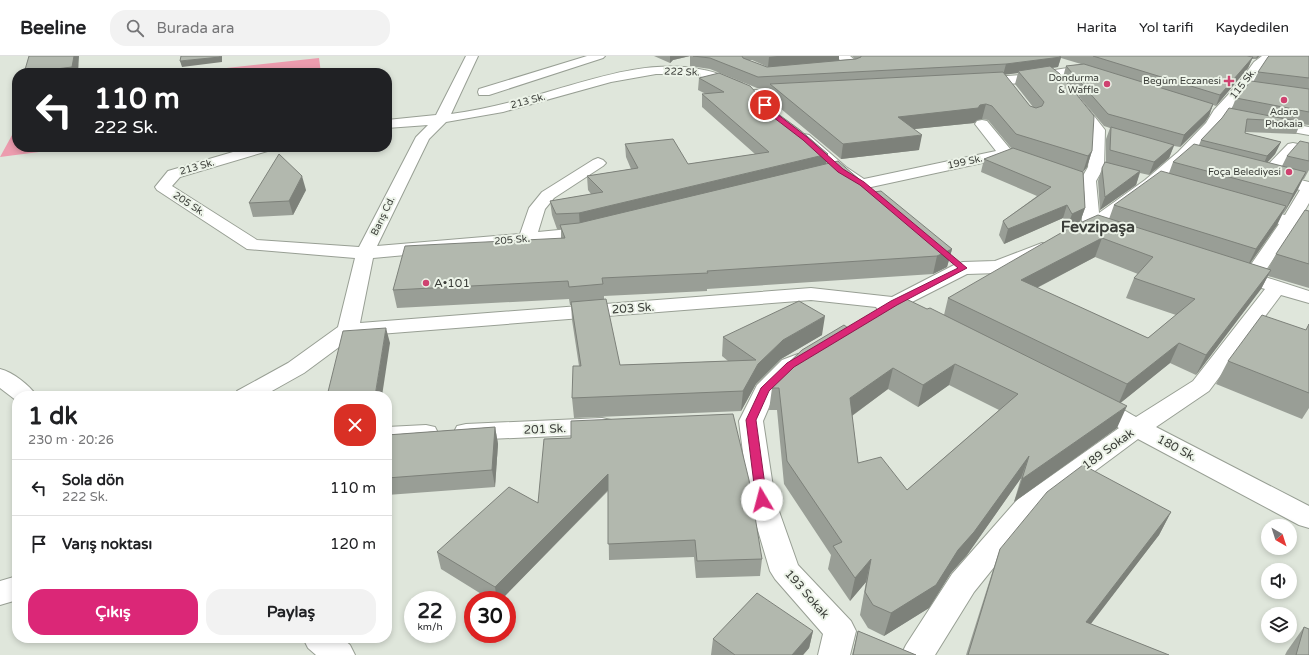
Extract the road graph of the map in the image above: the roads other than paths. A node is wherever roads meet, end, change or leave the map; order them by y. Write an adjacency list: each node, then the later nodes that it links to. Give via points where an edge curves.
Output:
1 (472, 56): 26 (street, Barış Cd.)
2 (599, 56): 20 (street)
3 (842, 56): 9 (street, via 854,64)
4 (1269, 56): 8 (street, 115 Sk.)
5 (698, 60): 11 (street)
6 (636, 62): 11 (street)
7 (1243, 62): 8 (street)
8 (1258, 65): 17 (street, 115 Sk.)
9 (818, 68)
10 (726, 69): 12 (street)
11 (645, 72): 12 (street, 222 Sk., via 679,70); 26 (street, 213 Sk., via 609,78 518,105)
12 (704, 73): 22 (street, 222 Sk.)
13 (1095, 75): 14 (street, via 1080,70)
14 (1058, 78): 15 (street); 38 (street, via 1105,132)
15 (1003, 80): 16 (street); 21 (street)
16 (964, 83)
17 (1243, 87): 18 (street); 24 (street, 115 Sk.)
18 (1258, 89)
19 (809, 91): 22 (street)
20 (484, 92)
21 (1013, 92)
22 (756, 94): 23 (street, 222 Sk.)
23 (765, 105)
24 (1211, 116): 25 (street); 44 (street)
25 (1234, 116)
26 (441, 120): 28 (street, 213 Sk.); 54 (street, Barış Cd., via 423,137)
27 (1256, 121): 31 (street)
28 (392, 124)
29 (982, 124): 34 (street)
30 (793, 129): 43 (street, via 833,172)
31 (1309, 132)
32 (1293, 147): 41 (street)
33 (249, 152): 39 (street, 213 Sk.)
34 (1006, 153): 36 (street); 43 (street, 199 Sk.)
35 (598, 163): 53 (street, via 548,195 538,208)
36 (1036, 164)
37 (1250, 172): 41 (street)
38 (1098, 173): 40 (street); 49 (street)
39 (174, 174): 54 (street, 205 Sk., via 163,187 253,245)
40 (1073, 176)
41 (1265, 176): 45 (street)
42 (1131, 177): 44 (street)
43 (862, 184): 46 (street)
44 (1159, 185): 49 (street)
45 (1309, 187): 48 (street)
46 (880, 199)
47 (1236, 206): 48 (street)
48 (1290, 222): 50 (street); 55 (street, via 1244,276)
49 (1091, 226): 52 (street); 57 (street, via 998,267 957,263)
50 (1309, 227)
51 (603, 228): 53 (street, 205 Sk., via 580,234)
52 (1120, 236)
53 (527, 239): 54 (street, 205 Sk.)
54 (365, 253): 60 (street, Barış Cd.)
55 (1277, 287): 56 (street); 71 (street, 189 Sokak, via 1201,386)
56 (1309, 297)
57 (894, 303): 58 (street); 59 (street); 60 (street, 203 Sk., via 811,294)
58 (868, 318)
59 (936, 324)
60 (348, 330): 62 (street)
61 (816, 350): 68 (street, via 790,365 764,390)
62 (296, 368): 65 (street); 66 (street)
63 (0, 376): 64 (street)
64 (19, 391)
65 (254, 391)
66 (281, 391)
67 (1076, 395): 71 (street, 180 Sk.)
68 (751, 420): 69 (street); 77 (street, 193 Sokak, via 762,500 785,571)
69 (728, 422)
70 (625, 426): 72 (street, 201 Sk.)
71 (1138, 427): 73 (street, 180 Sk.); 80 (street, 189 Sokak, via 1027,507 963,583)
72 (392, 435)
73 (1309, 518)
74 (12, 590): 75 (street)
75 (0, 594)
76 (325, 643): 79 (street)
77 (837, 643): 78 (street)
78 (868, 645)
79 (339, 655)
80 (917, 655)

